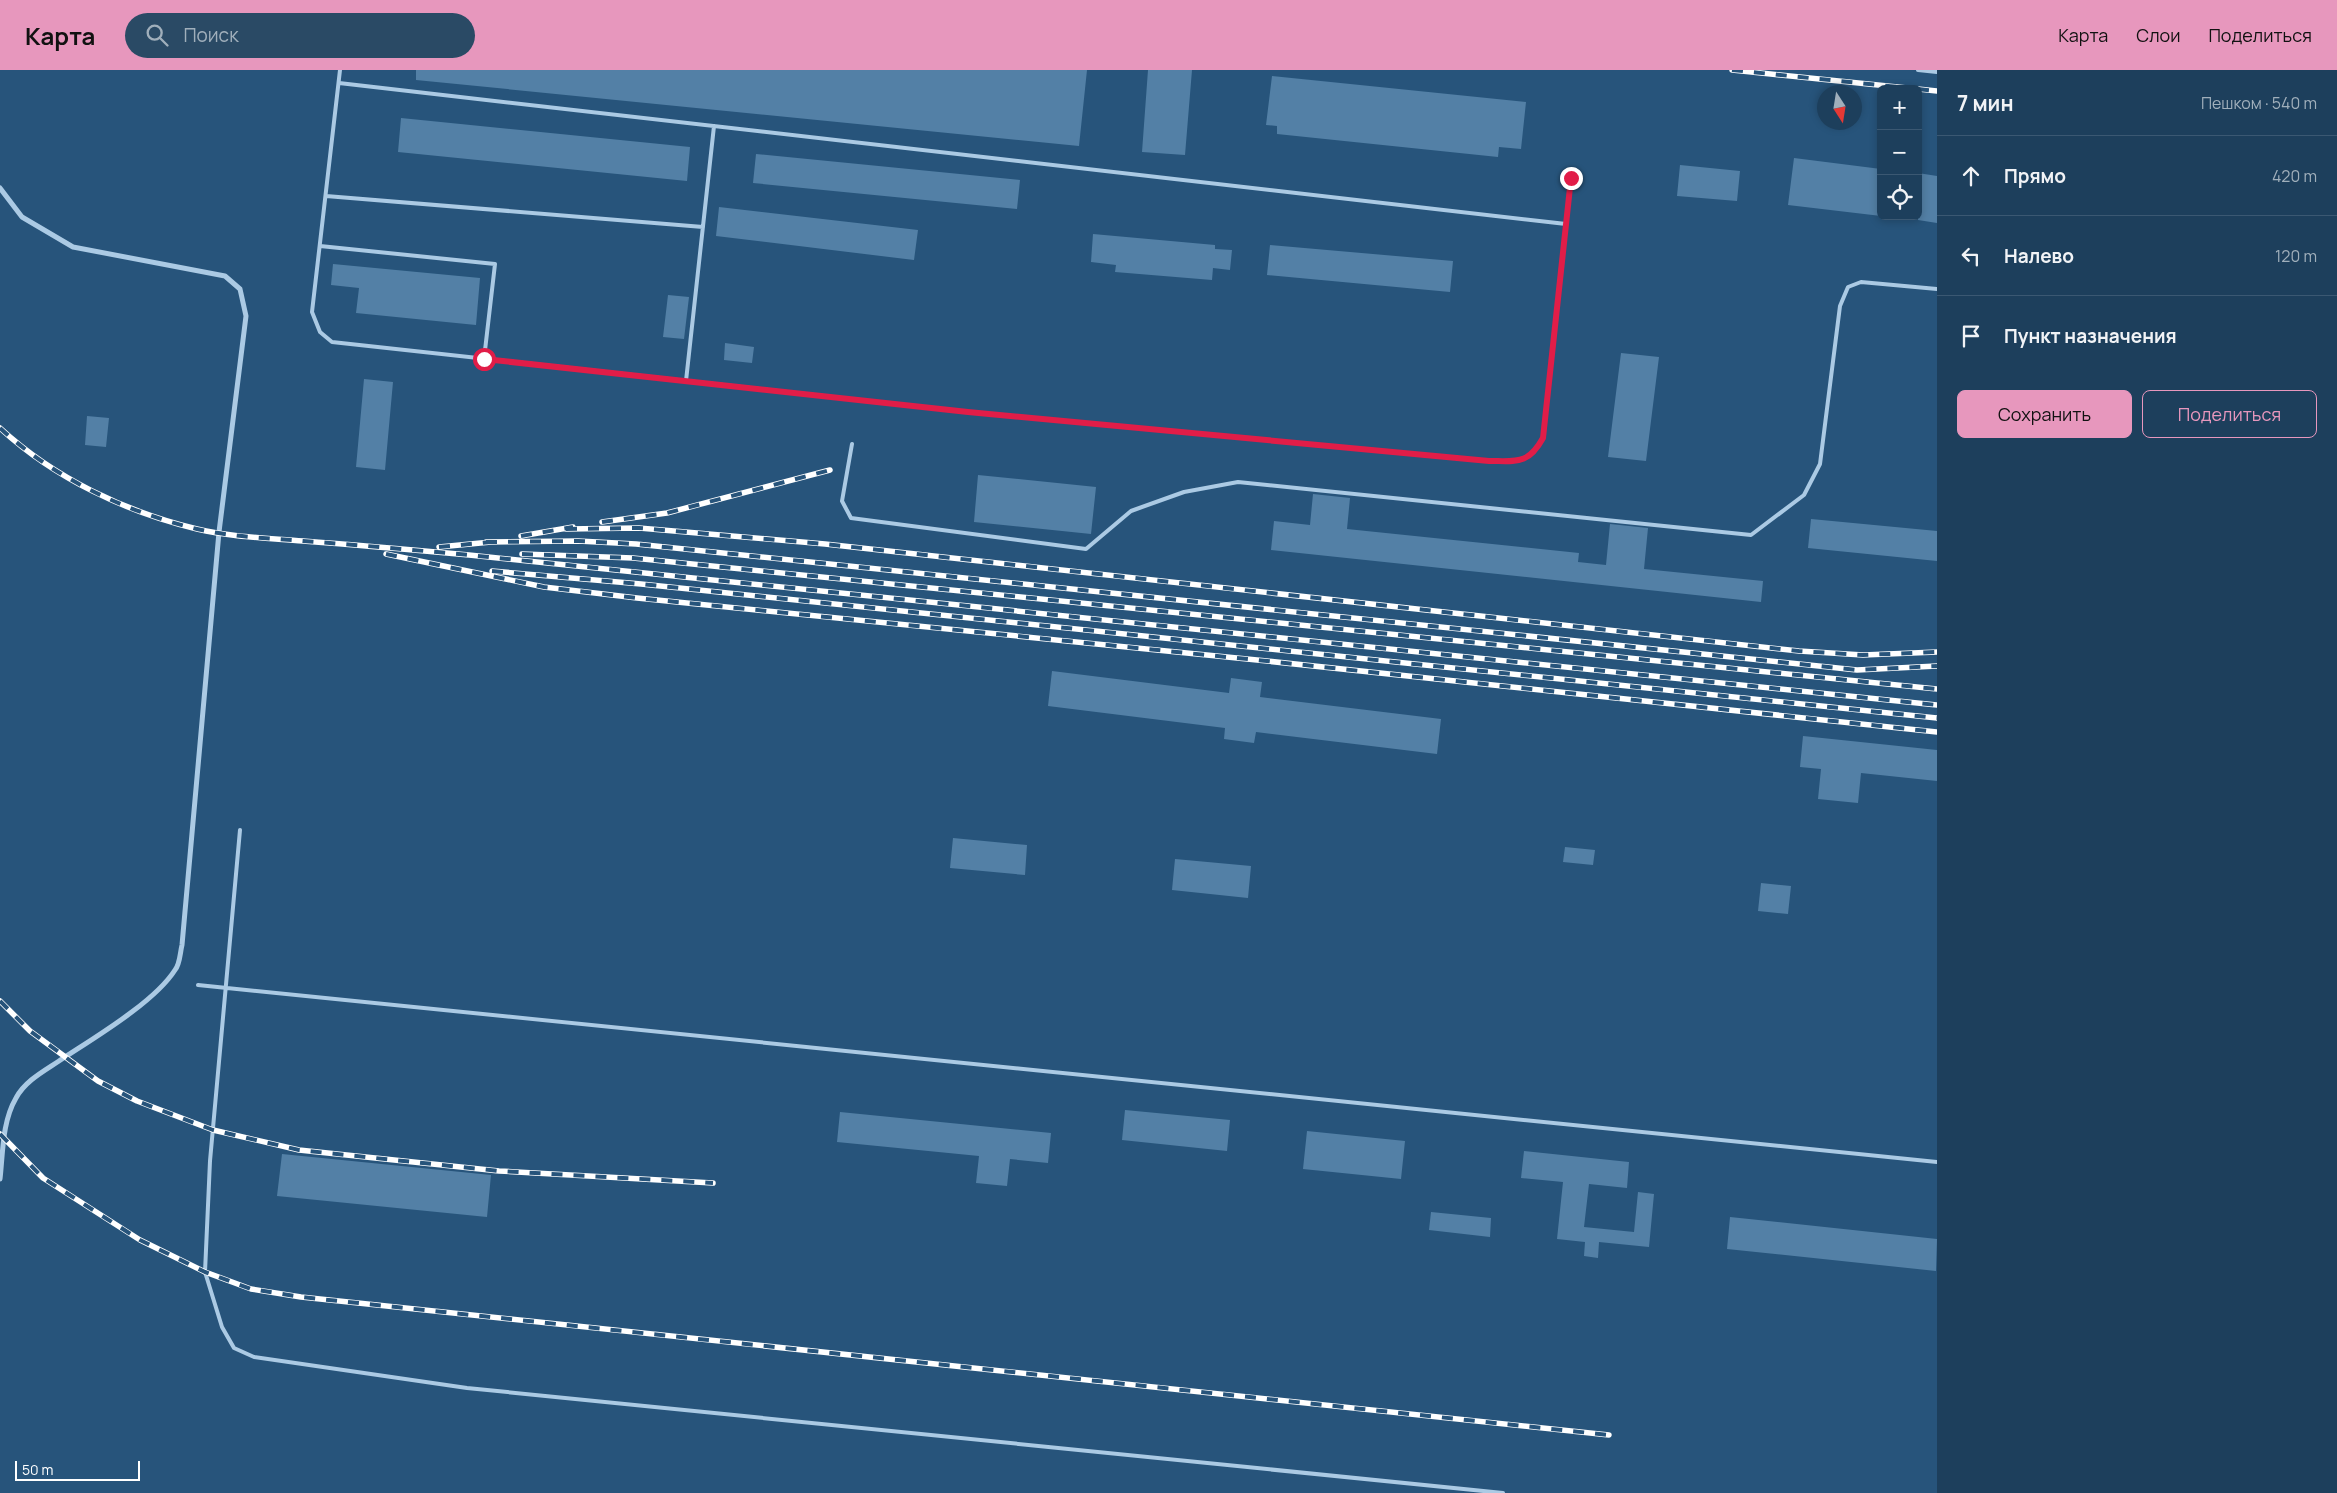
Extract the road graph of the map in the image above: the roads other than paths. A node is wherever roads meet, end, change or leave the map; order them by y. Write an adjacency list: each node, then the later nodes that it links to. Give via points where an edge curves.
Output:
1 (340, 70): 4 (lane)
2 (1918, 70): 3 (lane)
3 (1937, 72)
4 (338, 83): 5 (lane); 8 (lane)
5 (714, 126): 9 (lane); 10 (lane)
6 (1571, 178): 9 (lane)
7 (0, 188): 20 (street, via 22,217 73,247 224,276 240,289 246,316 220,532 183,935 176,969 154,994 33,1078 16,1097 4,1138)
8 (326, 196): 10 (lane); 11 (lane)
9 (1566, 224): 14 (lane, via 1543,438 1534,454 1517,461 968,412)
10 (703, 227): 14 (lane)
11 (320, 246): 13 (lane, via 312,312 320,332 332,342); 13 (lane, via 495,264)
12 (1937, 290): 15 (lane, via 1861,282 1848,287 1840,306 1820,464 1804,495 1751,535 1238,482 1184,492 1131,511 1086,549 851,518 842,501)
13 (484, 359): 14 (lane)
14 (686, 381)
15 (852, 444)
16 (240, 830): 18 (lane)
17 (198, 985): 18 (lane)
18 (225, 986): 19 (lane); 21 (lane, via 210,1161 205,1272 222,1327 234,1348 254,1357 467,1388)
19 (1937, 1162)
20 (0, 1180)
21 (1503, 1493)

